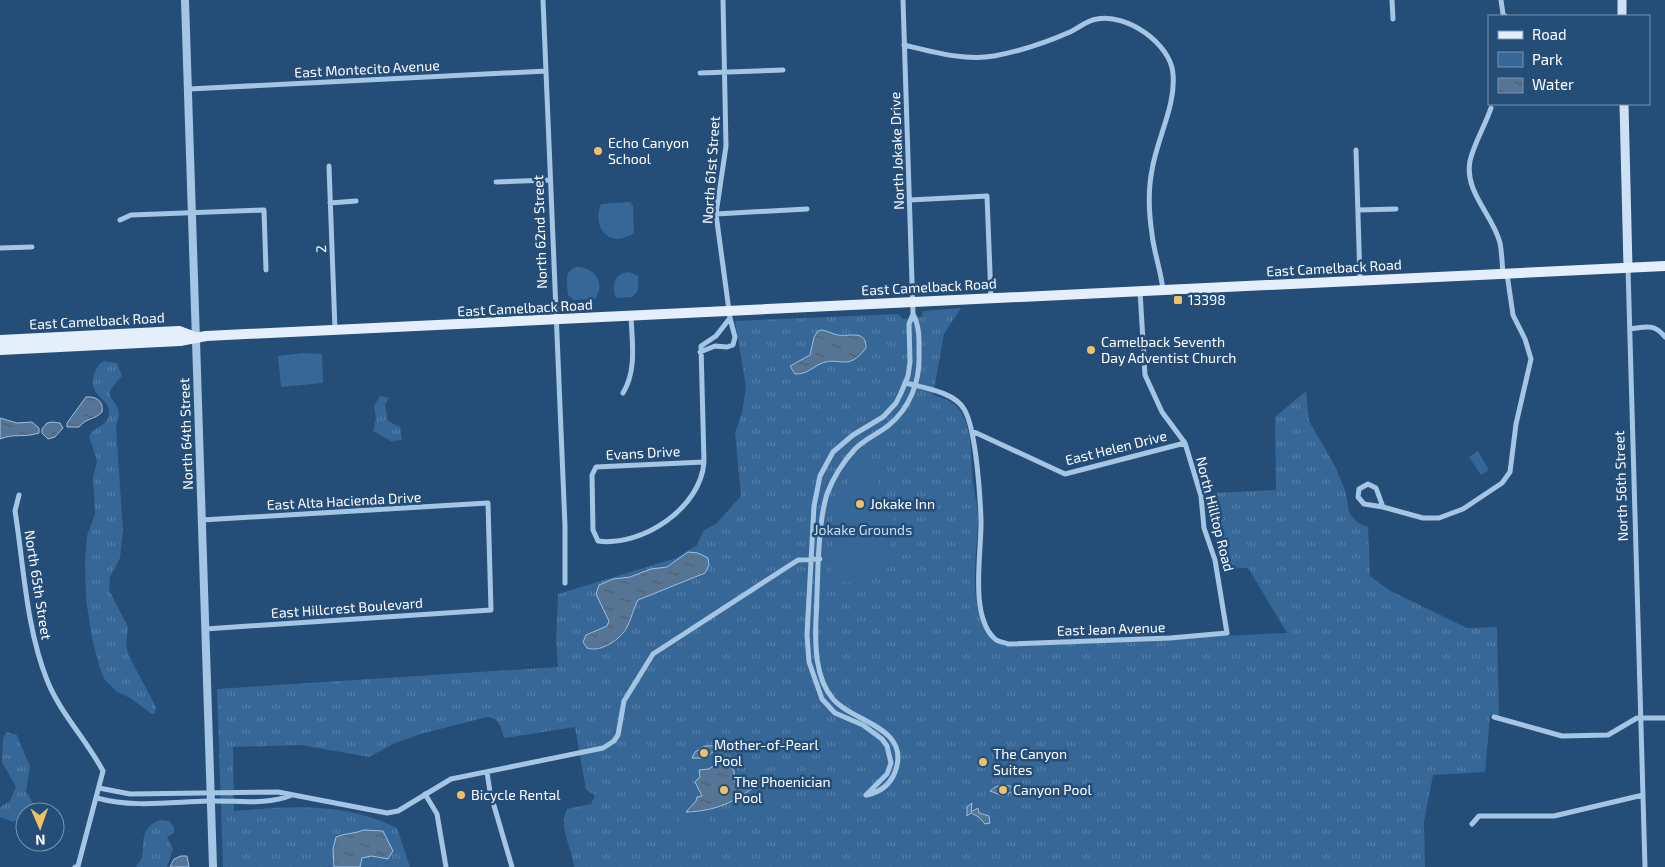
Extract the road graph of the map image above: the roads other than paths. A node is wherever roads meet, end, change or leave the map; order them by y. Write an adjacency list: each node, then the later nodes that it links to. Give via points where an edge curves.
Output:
1 (185, 0): 16 (street, North 64th Street)
2 (543, 0): 13 (street, North 62nd Street)
3 (723, 0): 14 (street, North 61st Street)
4 (903, 0): 11 (street, North Jokake Drive)
5 (1392, 0): 10 (street)
6 (1500, 0): 8 (street)
7 (1622, 0): 9 (main road)
8 (1504, 15)
9 (1622, 15)
10 (1393, 19)
11 (904, 45): 23 (street, North Jokake Drive); 39 (street, via 964,57 992,57 1028,49 1097,18 1120,20 1142,29 1165,52 1174,72 1173,96 1159,138 1150,196 1152,234)
12 (783, 70): 14 (street)
13 (546, 71): 16 (street, East Montecito Avenue); 21 (street, North 62nd Street)
14 (726, 72): 15 (street); 30 (street, North 61st Street, via 726,146)
15 (700, 73)
16 (188, 89): 29 (street, North 64th Street)
17 (1624, 105): 35 (main road, North 56th Street)
18 (1491, 108): 37 (street, via 1474,148 1470,174 1475,195 1500,243)
19 (1356, 150): 28 (street)
20 (329, 166): 25 (street, 2)
21 (549, 180): 22 (street); 46 (street, North 62nd Street)
22 (496, 182)
23 (910, 200): 41 (street, via 987,196); 42 (street, North Jokake Drive)
24 (356, 201): 25 (street)
25 (330, 203): 48 (street, 2)
26 (1396, 208): 28 (street)
27 (807, 209): 30 (street)
28 (1358, 210): 38 (street)
29 (193, 214): 31 (street, via 131,215); 36 (street, via 264,210); 50 (street, North 64th Street)
30 (716, 214): 43 (street, North 61st Street)
31 (120, 220)
32 (32, 247): 33 (street)
33 (0, 248)
34 (1665, 266): 35 (main road, East Camelback Road)
35 (1628, 268): 37 (main road, East Camelback Road); 47 (street, North 56th Street)
36 (266, 270)
37 (1505, 274): 38 (main road, East Camelback Road); 64 (street, via 1513,315 1531,359 1516,424 1510,472 1502,483 1464,509 1439,518 1423,518)
38 (1360, 280): 39 (main road, East Camelback Road)
39 (1163, 290): 40 (main road, East Camelback Road)
40 (1140, 291): 41 (main road, East Camelback Road); 61 (street, North Hilltop Road, via 1145,375 1162,412)
41 (991, 298): 42 (main road, East Camelback Road)
42 (912, 301): 43 (main road, East Camelback Road); 44 (street, North Jokake Drive)
43 (730, 314): 45 (main road, East Camelback Road); 49 (street); 54 (street, via 733,345)
44 (913, 314): 57 (street, via 909,324 910,362); 58 (street, via 918,324 919,345)
45 (631, 316): 46 (main road, East Camelback Road); 59 (street, via 632,371)
46 (555, 320): 48 (main road, East Camelback Road); 68 (street, North 62nd Street)
47 (1630, 329): 51 (street, via 1658,328); 73 (street, North 56th Street)
48 (335, 331): 50 (main road, East Camelback Road)
49 (716, 336): 54 (street); 56 (street, via 703,342)
50 (195, 337): 53 (main road, East Camelback Road, via 179,331); 65 (street, North 64th Street)
51 (1665, 337)
52 (0, 340): 53 (main road, East Camelback Road)
53 (15, 345): 55 (main road, East Camelback Road)
54 (720, 347): 56 (street)
55 (0, 350)
56 (700, 352): 62 (street, Evans Drive)
57 (906, 383): 58 (street); 66 (street, via 896,403 883,417 833,452 820,476 814,506)
58 (915, 386): 60 (street, via 950,396 964,409); 67 (street, via 904,410 890,425 855,449 835,477 824,510)
59 (623, 393)
60 (972, 432): 61 (street, East Helen Drive, via 1065,474); 71 (street, East Jean Avenue, via 981,519 980,604 995,640 1008,644)
61 (1185, 443): 71 (street, North Hilltop Road, via 1201,496 1204,528 1216,560)
62 (704, 462): 62 (street, Evans Drive, via 698,488 652,532 609,542 598,541 593,530 592,475 596,467)
63 (19, 496): 76 (street, North 65th Street, via 15,511 37,651 62,708 103,771)
64 (1383, 507): 64 (street, via 1364,504 1358,498 1359,489 1368,484 1376,488)
65 (202, 520): 69 (street, East Alta Hacienda Drive, via 488,503); 70 (street, North 64th Street)
66 (811, 558): 67 (street); 67 (street, via 807,634 809,662 822,698 836,713 863,725 887,746 890,762 887,774 866,795 876,793 892,779 896,769 896,751 886,733 869,720 842,707 825,686 815,635); 75 (street, via 798,560 653,654 624,701 618,735 610,744)
67 (820, 559)
68 (565, 583)
69 (491, 610): 70 (street, East Hillcrest Boulevard)
70 (205, 629): 77 (street, North 64th Street)
71 (1227, 633)
72 (1494, 717): 73 (street, via 1562,736 1608,735 1632,720)
73 (1642, 718): 74 (street); 81 (street, North 56th Street)
74 (1665, 718)
75 (487, 772): 79 (street, via 451,779); 89 (street)
76 (99, 788): 78 (street, via 122,794); 82 (street, North 65th Street)
77 (210, 792): 78 (street); 80 (street); 83 (street, North 64th Street)
78 (170, 793): 84 (street)
79 (425, 794): 80 (street, via 398,811 387,813); 88 (street, via 437,814)
80 (292, 795): 83 (street, via 276,801)
81 (1643, 795): 85 (street, via 1554,816 1479,816); 90 (street, North 56th Street)
82 (97, 798): 84 (street, via 123,804); 86 (street, North 65th Street)
83 (210, 801): 84 (street); 87 (street, North 64th Street)
84 (171, 802)
85 (1472, 824)
86 (77, 866)
87 (213, 867)
88 (446, 867)
89 (512, 867)
90 (1645, 867)

